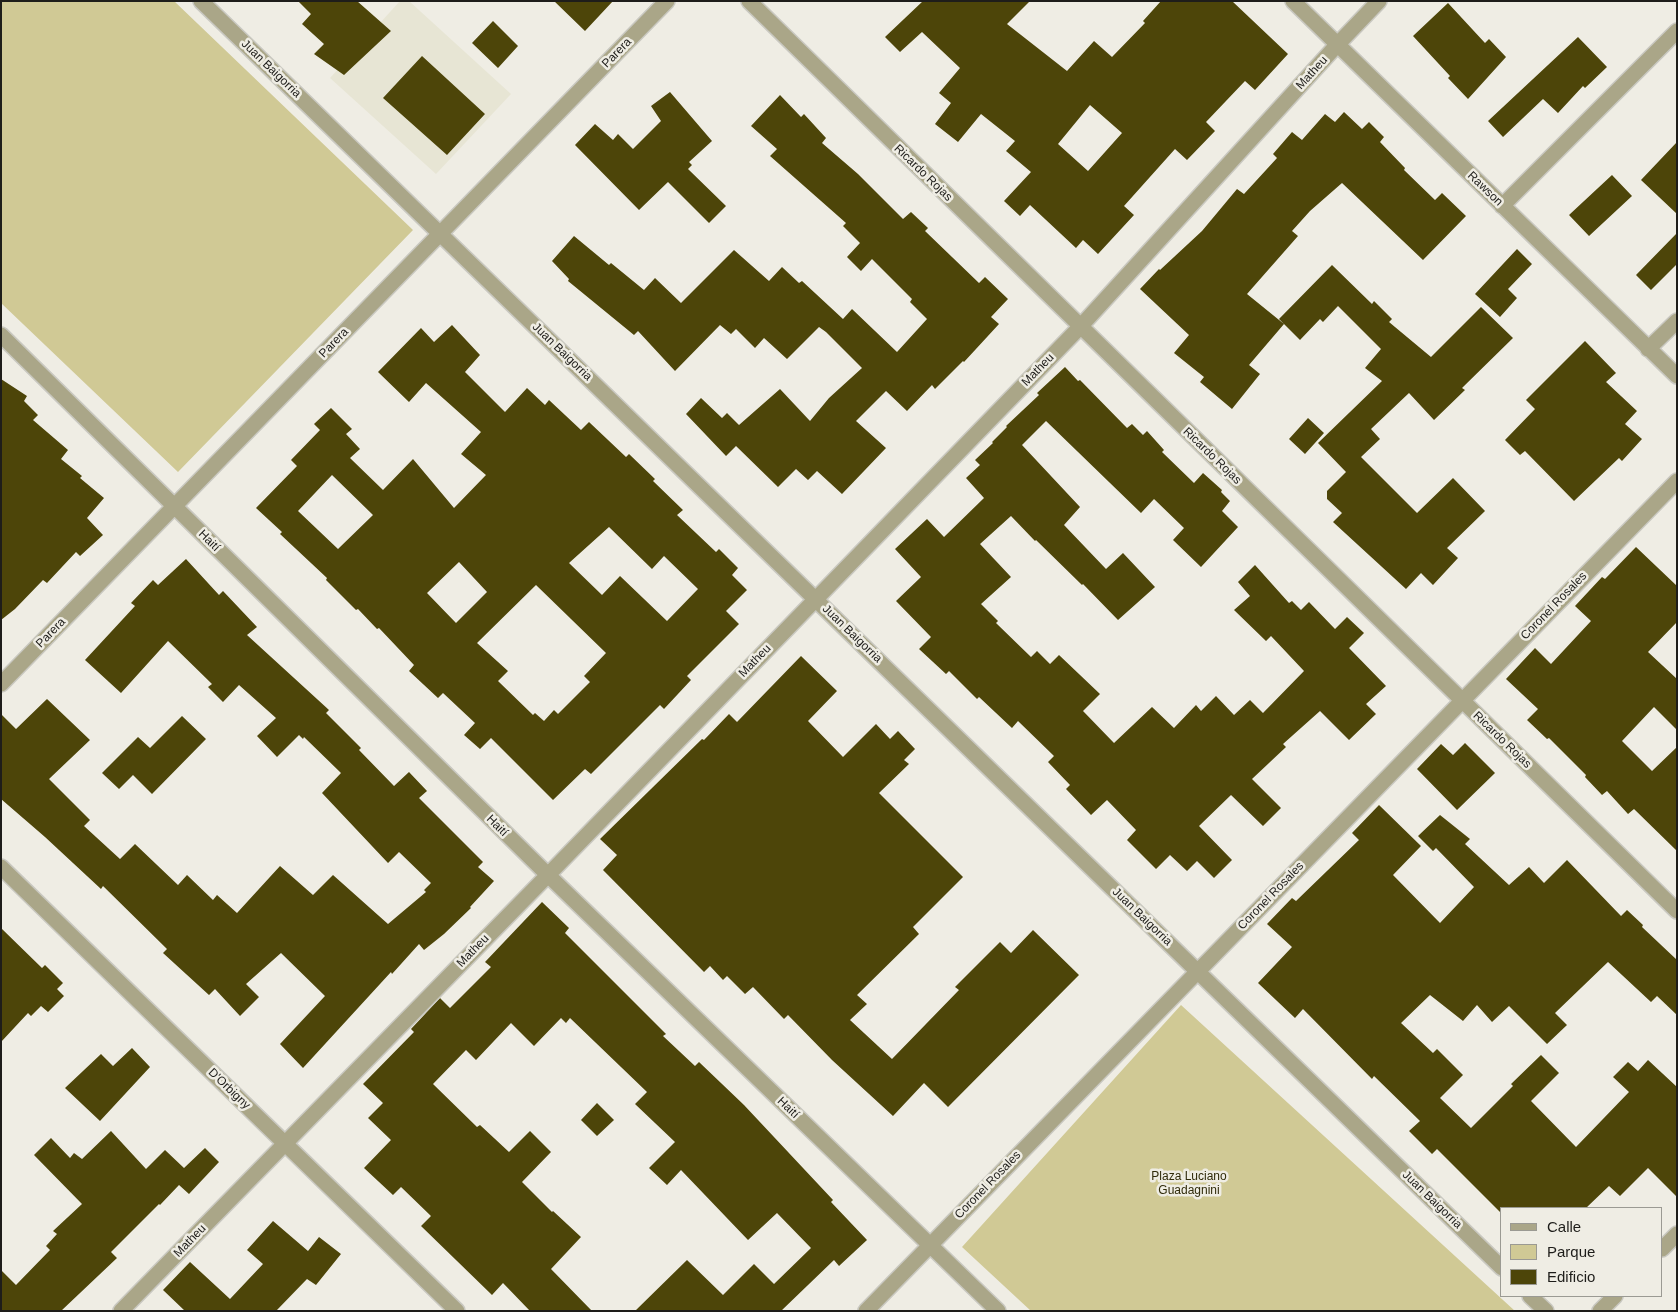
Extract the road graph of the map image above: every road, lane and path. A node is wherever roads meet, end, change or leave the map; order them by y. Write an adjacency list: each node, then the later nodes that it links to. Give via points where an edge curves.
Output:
1 (201, 1): 9 (street, Juan Baigorria)
2 (667, 1): 9 (street, Parera)
3 (748, 1): 11 (street, Ricardo Rojas)
4 (1292, 1): 7 (street, Rawson)
5 (1379, 1): 7 (street, Matheu)
6 (1677, 31): 8 (street)
7 (1337, 45): 8 (street, Rawson); 11 (street, Matheu)
8 (1502, 206): 13 (street, Rawson)
9 (440, 234): 16 (street, Parera); 17 (street, Juan Baigorria)
10 (1677, 321): 13 (street)
11 (1080, 327): 17 (street, Matheu); 19 (street, Ricardo Rojas)
12 (1, 335): 16 (street, Haití)
13 (1648, 349): 14 (street, Rawson)
14 (1677, 376)
15 (1677, 480): 19 (street, Coronel Rosales)
16 (174, 506): 18 (street, Parera); 21 (street, Haití)
17 (815, 599): 21 (street, Matheu); 23 (street, Juan Baigorria)
18 (1, 684)
19 (1462, 700): 22 (street, Ricardo Rojas); 23 (street, Coronel Rosales)
20 (1, 868): 24 (street, D'Orbigny)
21 (548, 875): 24 (street, Matheu); 26 (street, Haití)
22 (1677, 911)
23 (1198, 971): 26 (street, Coronel Rosales); 28 (street, Juan Baigorria)
24 (285, 1143): 31 (street, Matheu); 32 (street, D'Orbigny)
25 (1677, 1234): 27 (street)
26 (930, 1245): 33 (street, Coronel Rosales); 34 (street, Haití)
27 (1663, 1248)
28 (1500, 1266)
29 (1531, 1297): 35 (street)
30 (1614, 1297): 36 (street)
31 (121, 1311)
32 (457, 1311)
33 (866, 1311)
34 (998, 1311)
35 (1546, 1311)
36 (1600, 1311)

